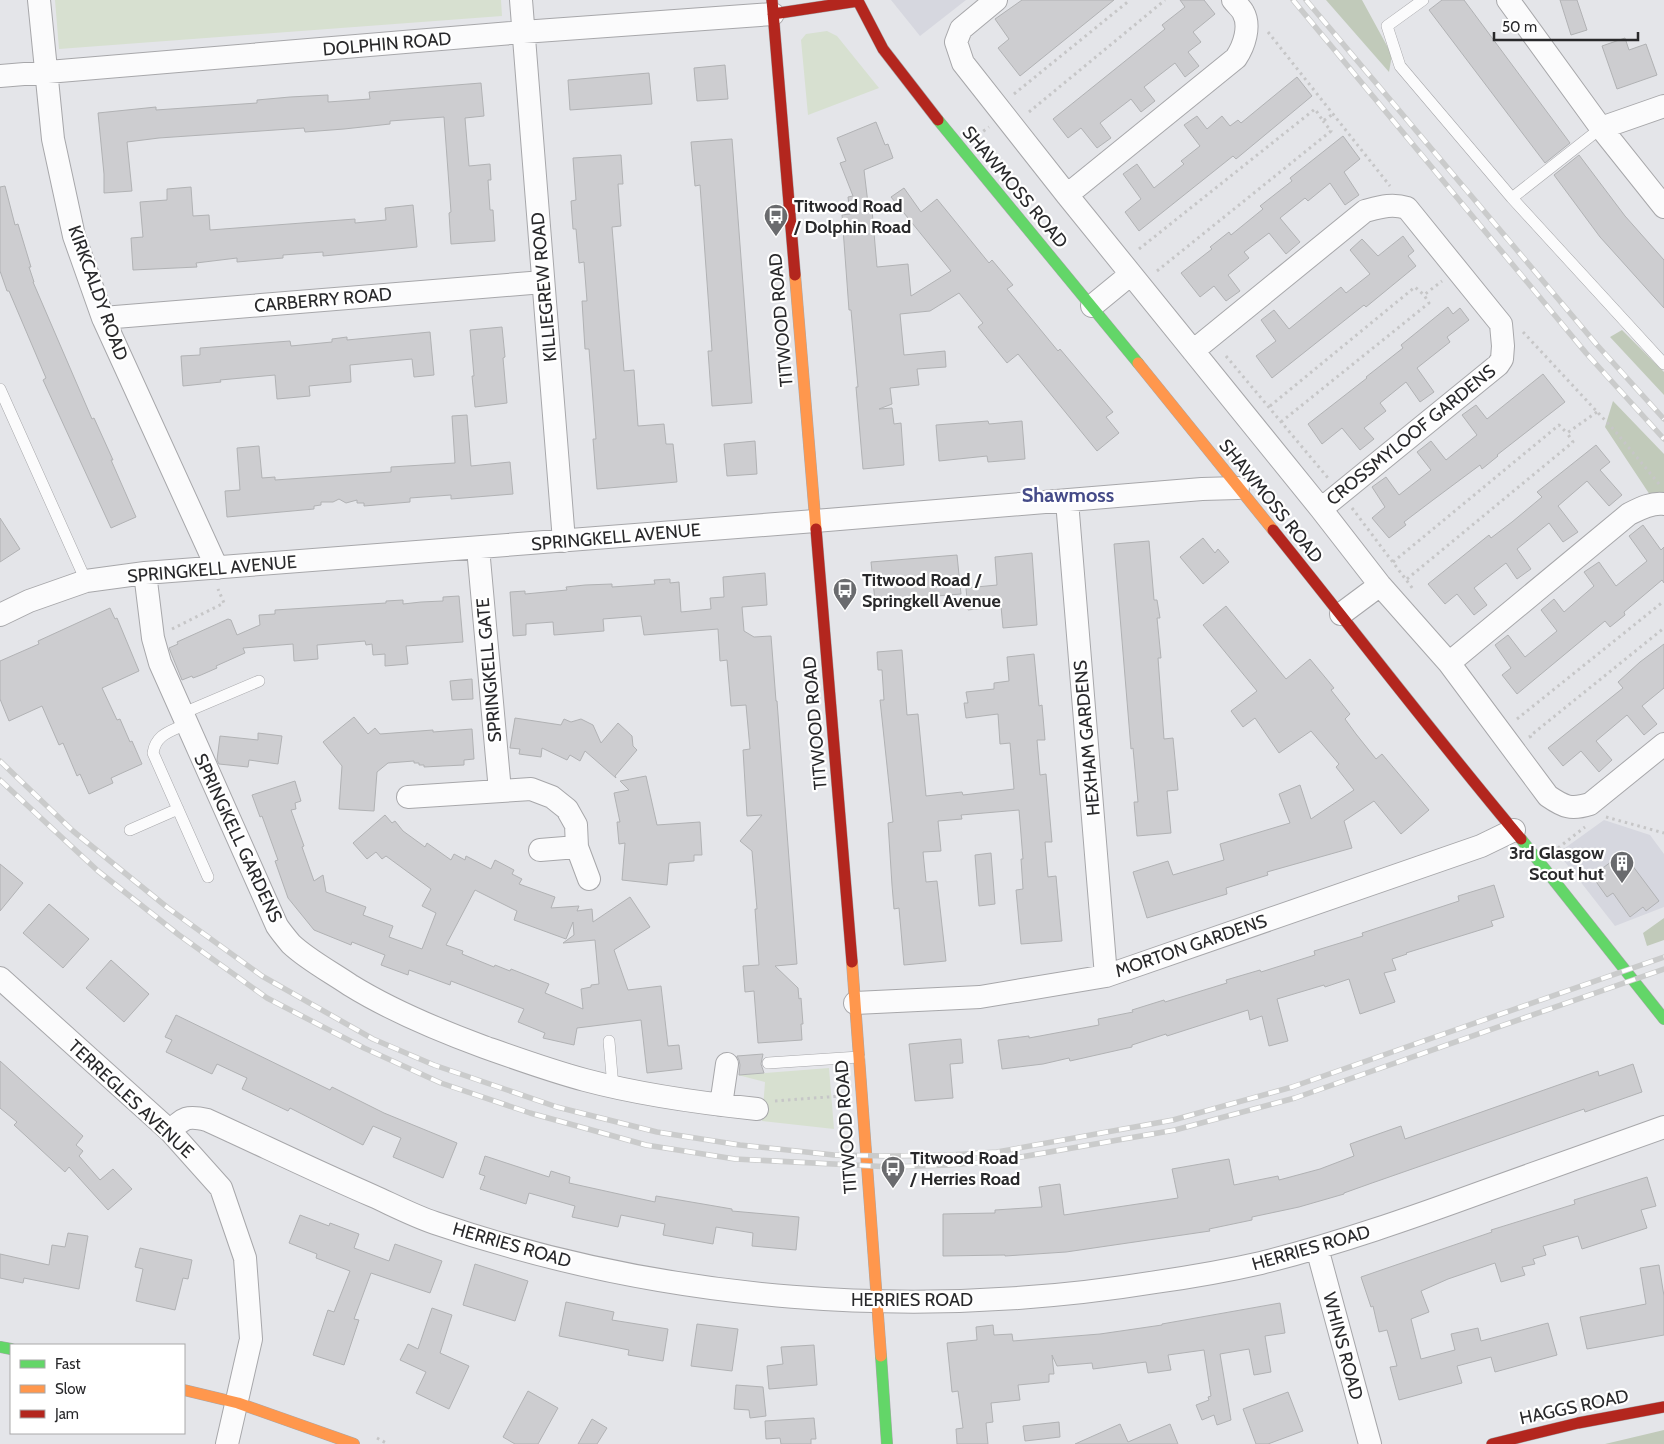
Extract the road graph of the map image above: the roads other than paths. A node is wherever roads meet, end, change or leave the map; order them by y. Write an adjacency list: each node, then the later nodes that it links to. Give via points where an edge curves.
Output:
1 (39, 0): 10 (street, KIRKCALDY ROAD)
2 (521, 0): 9 (street, KILLIEGREW ROAD)
3 (860, 0): 7 (main road, SHAWMOSS ROAD); 19 (main road, SHAWMOSS ROAD, via 883,49 960,148)
4 (996, 0): 14 (street, CROSSMYLOOF GARDENS, via 961,29 956,42 964,63)
5 (1423, 0): 15 (lane, via 1387,26 1400,66)
6 (1508, 0): 13 (street)
7 (773, 7): 9 (street, DOLPHIN ROAD); 28 (main road, TITWOOD ROAD)
8 (1239, 7): 14 (street, via 1246,34 1236,58)
9 (524, 32): 10 (street, DOLPHIN ROAD); 18 (street, KILLIEGREW ROAD)
10 (45, 72): 11 (street, DOLPHIN ROAD); 20 (street, KIRKCALDY ROAD, via 52,138 62,188 74,236)
11 (0, 76)
12 (1664, 106): 13 (street)
13 (1601, 128): 15 (lane); 16 (street)
14 (1067, 195): 17 (street, CROSSMYLOOF GARDENS)
15 (1512, 198): 22 (lane)
16 (1664, 207)
17 (1131, 274): 19 (street); 21 (street, CROSSMYLOOF GARDENS)
18 (543, 282): 20 (street, CARBERRY ROAD); 29 (street, KILLIEGREW ROAD)
19 (1092, 306): 24 (main road, SHAWMOSS ROAD)
20 (103, 318): 31 (street, KIRKCALDY ROAD)
21 (1202, 344): 27 (street, CROSSMYLOOF GARDENS); 27 (street, CROSSMYLOOF GARDENS, via 1365,211 1397,205 1407,208 1501,324 1503,346 1498,365)
22 (1664, 364)
23 (0, 389): 33 (lane)
24 (1238, 488): 25 (street, SPRINGKELL AVENUE); 35 (main road, SHAWMOSS ROAD)
25 (1067, 500): 28 (street, SPRINGKELL AVENUE); 50 (street, HEXHAM GARDENS)
26 (1664, 504): 37 (street, via 1640,508 1629,514)
27 (1321, 509): 34 (street, CROSSMYLOOF GARDENS)
28 (815, 521): 29 (street, SPRINGKELL AVENUE); 52 (main road, TITWOOD ROAD)
29 (564, 541): 30 (street, SPRINGKELL AVENUE)
30 (478, 548): 31 (street, SPRINGKELL AVENUE); 41 (street, SPRINGKELL GATE)
31 (213, 569): 32 (street, SPRINGKELL AVENUE)
32 (145, 573): 33 (street, SPRINGKELL AVENUE); 39 (street, SPRINGKELL GARDENS, via 153,638)
33 (86, 581): 36 (street, SPRINGKELL AVENUE)
34 (1380, 585): 35 (street); 37 (street, CROSSMYLOOF GARDENS)
35 (1342, 614): 45 (main road, SHAWMOSS ROAD)
36 (0, 615)
37 (1449, 663): 40 (street, CROSSMYLOOF GARDENS, via 1548,796 1564,807 1581,807 1588,815)
38 (259, 681): 39 (lane)
39 (184, 719): 43 (lane, via 160,737 154,745 153,754); 58 (street, SPRINGKELL GARDENS, via 277,926 291,944 367,995 449,1034 541,1067)
40 (1664, 744)
41 (500, 791): 42 (street); 46 (street, via 531,789 552,796 567,809 576,825)
42 (408, 797)
43 (178, 809): 44 (lane); 48 (lane)
44 (130, 830)
45 (1514, 830): 50 (street, MORTON GARDENS, via 1481,846); 53 (main road, SHAWMOSS ROAD)
46 (577, 847): 47 (street); 49 (street)
47 (540, 850)
48 (208, 877)
49 (589, 879)
50 (1106, 976): 52 (street, MORTON GARDENS, via 980,997)
51 (0, 978): 62 (street, TERREGLES AVENUE)
52 (855, 1003): 55 (main road, TITWOOD ROAD)
53 (1664, 1019)
54 (609, 1041): 58 (lane)
55 (859, 1057): 56 (lane); 64 (main road, TITWOOD ROAD)
56 (768, 1063)
57 (727, 1064): 59 (street)
58 (613, 1087): 59 (street, SPRINGKELL GARDENS)
59 (721, 1105): 60 (street, SPRINGKELL GARDENS)
60 (757, 1109)
61 (1664, 1127): 63 (street, HERRIES ROAD, via 1394,1224)
62 (170, 1131): 64 (street, HERRIES ROAD, via 182,1119 193,1116 207,1120 432,1222 605,1271 697,1287); 66 (street, TERREGLES AVENUE, via 221,1188 244,1258 251,1338)
63 (1316, 1248): 64 (street, HERRIES ROAD, via 1208,1274 1081,1294); 71 (street, WHINS ROAD)
64 (877, 1302): 70 (main road, TITWOOD ROAD)
65 (185, 1390): 66 (main road)
66 (238, 1403): 68 (street, TERREGLES AVENUE); 69 (main road)
67 (1664, 1407): 72 (main road, HAGGS ROAD, via 1526,1434)
68 (227, 1444)
69 (354, 1444)
70 (887, 1444)
71 (1370, 1444)
72 (1492, 1444)

